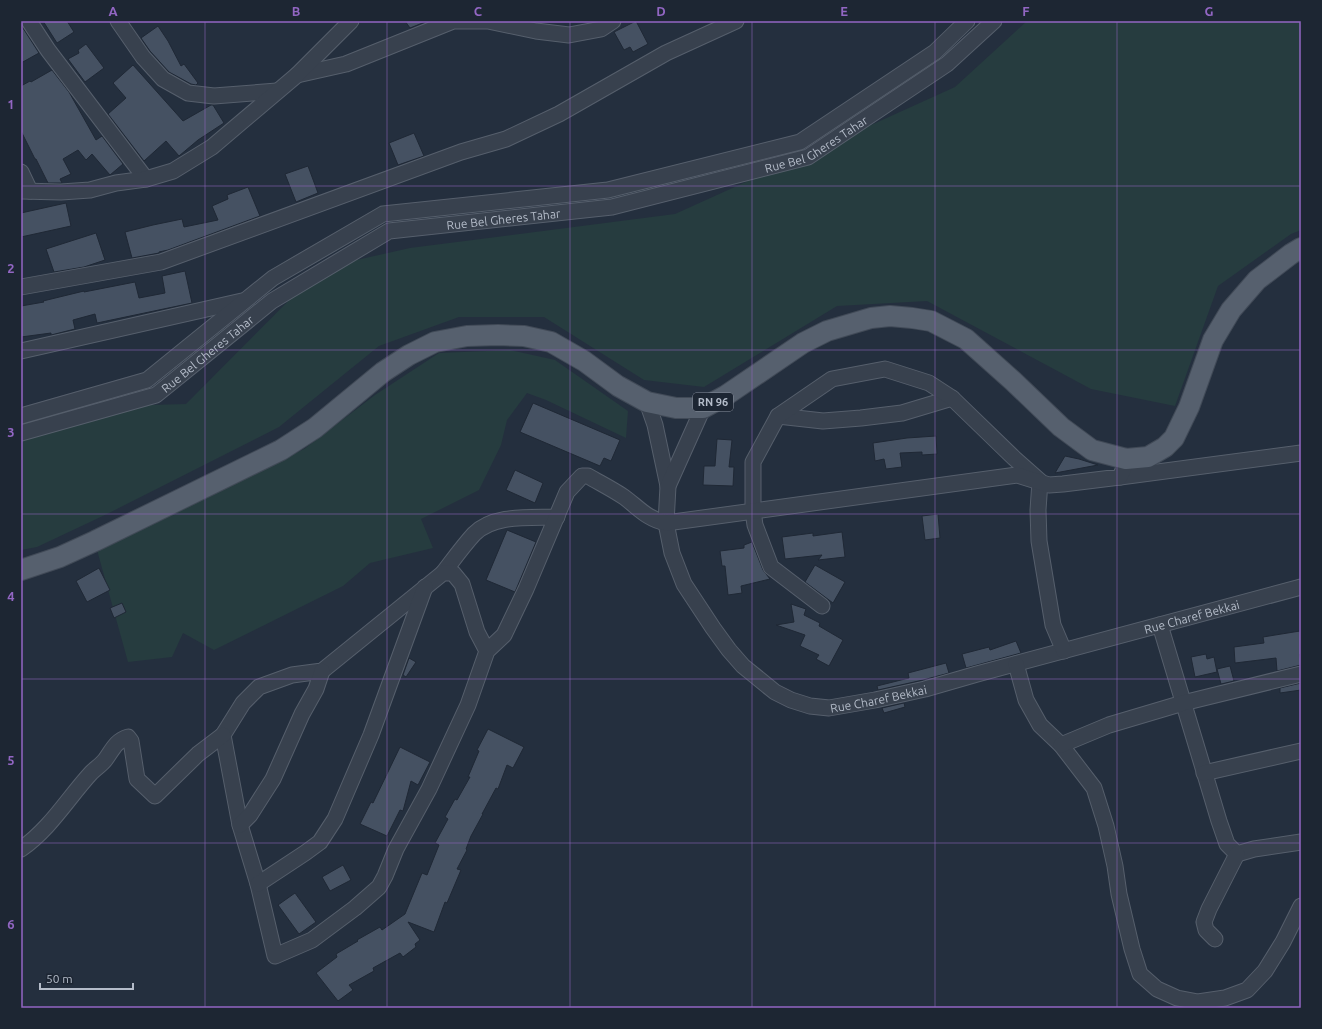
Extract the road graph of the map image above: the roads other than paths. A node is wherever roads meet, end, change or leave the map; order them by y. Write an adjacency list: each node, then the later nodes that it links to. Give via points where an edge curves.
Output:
1 (29, 21): 11 (street)
2 (118, 21): 9 (street, via 163,79 188,93 214,96)
3 (351, 21): 8 (street)
4 (613, 21): 8 (street, via 601,29 568,35 488,21 453,21 346,64)
5 (736, 21): 14 (street, via 666,53 559,114 506,138 161,262)
6 (968, 21): 15 (street, Rue Bel Gheres Tahar, via 935,52 800,142 608,190 383,214 273,278)
7 (994, 21): 16 (street, Rue Bel Gheres Tahar, via 947,64 808,157 612,207 389,231)
8 (297, 75): 9 (street)
9 (277, 91): 11 (street, via 212,147 173,171)
10 (21, 172): 12 (street)
11 (146, 179): 12 (street, via 90,190)
12 (26, 191)
13 (1301, 248): 27 (main road, RN 96, via 1257,280 1231,310 1213,340 1189,407 1174,438 1166,448)
14 (21, 287)
15 (246, 300): 16 (street); 17 (street); 21 (street, Rue Bel Gheres Tahar, via 147,380)
16 (272, 301): 23 (street, Rue Bel Gheres Tahar, via 156,395)
17 (21, 352)
18 (952, 398): 22 (street, via 902,413 861,418 823,421); 22 (street, via 929,383 885,369 832,379); 25 (street)
19 (647, 402): 20 (main road, RN 96, via 676,408); 29 (street); 35 (main road, RN 96, via 551,342 524,336 498,335 467,336 435,342 383,372 315,428 281,450 95,541 60,557)
20 (703, 408): 26 (main road, RN 96, via 803,343 827,331 871,318 912,318 931,321 966,340 1061,427 1092,450); 29 (street, Rue Charef Bekkai)
21 (21, 416)
22 (778, 416): 32 (street, via 753,462)
23 (21, 434)
24 (1301, 454): 27 (street)
25 (1014, 458): 28 (street); 31 (street)
26 (1128, 459): 27 (main road, RN 96, via 1148,457); 30 (street)
27 (1167, 461): 30 (street)
28 (1017, 475): 31 (street); 32 (street)
29 (668, 476): 34 (street, Rue Charef Bekkai)
30 (1120, 477): 31 (street)
31 (1043, 486): 42 (street, via 1039,541 1053,625)
32 (753, 511): 34 (street); 39 (street, via 755,525 770,567)
33 (556, 517): 34 (street, via 567,492 582,476 588,476 624,497 646,516); 36 (street, via 506,519 488,525 475,533); 41 (street, via 504,635)
34 (666, 524): 43 (street, Rue Charef Bekkai, via 672,553 684,584 728,650 775,692 791,700 829,708 925,689)
35 (21, 570)
36 (443, 573): 37 (street); 41 (street, via 453,573 462,584 477,632)
37 (425, 586): 44 (street); 55 (street, via 372,735 335,819 320,842)
38 (1301, 587): 40 (street, Rue Charef Bekkai)
39 (822, 606)
40 (1160, 626): 42 (street, Rue Charef Bekkai); 46 (street)
41 (487, 651): 55 (street, via 468,705 379,887 312,940 275,956)
42 (1064, 651): 43 (street, Rue Charef Bekkai)
43 (1016, 664): 48 (street, via 1026,700 1040,725)
44 (322, 671): 47 (street, via 292,676 259,687 243,702); 51 (street, via 273,779 250,815)
45 (1301, 674): 46 (street)
46 (1183, 703): 48 (street, via 1109,725); 50 (street)
47 (223, 734): 51 (street); 53 (street, via 198,754 155,796 137,778 131,741 128,737 121,740 56,817)
48 (1061, 746): 56 (street, via 1094,788 1106,826 1132,949 1140,974 1157,989 1177,998 1198,1002 1225,998 1247,990 1265,971)
49 (1301, 751): 50 (street)
50 (1204, 773): 54 (street, via 1227,844)
51 (240, 825): 55 (street)
52 (1301, 842): 54 (street)
53 (21, 849)
54 (1237, 854): 57 (street, via 1204,922 1206,930)
55 (258, 884)
56 (1301, 906)
57 (1215, 939)

